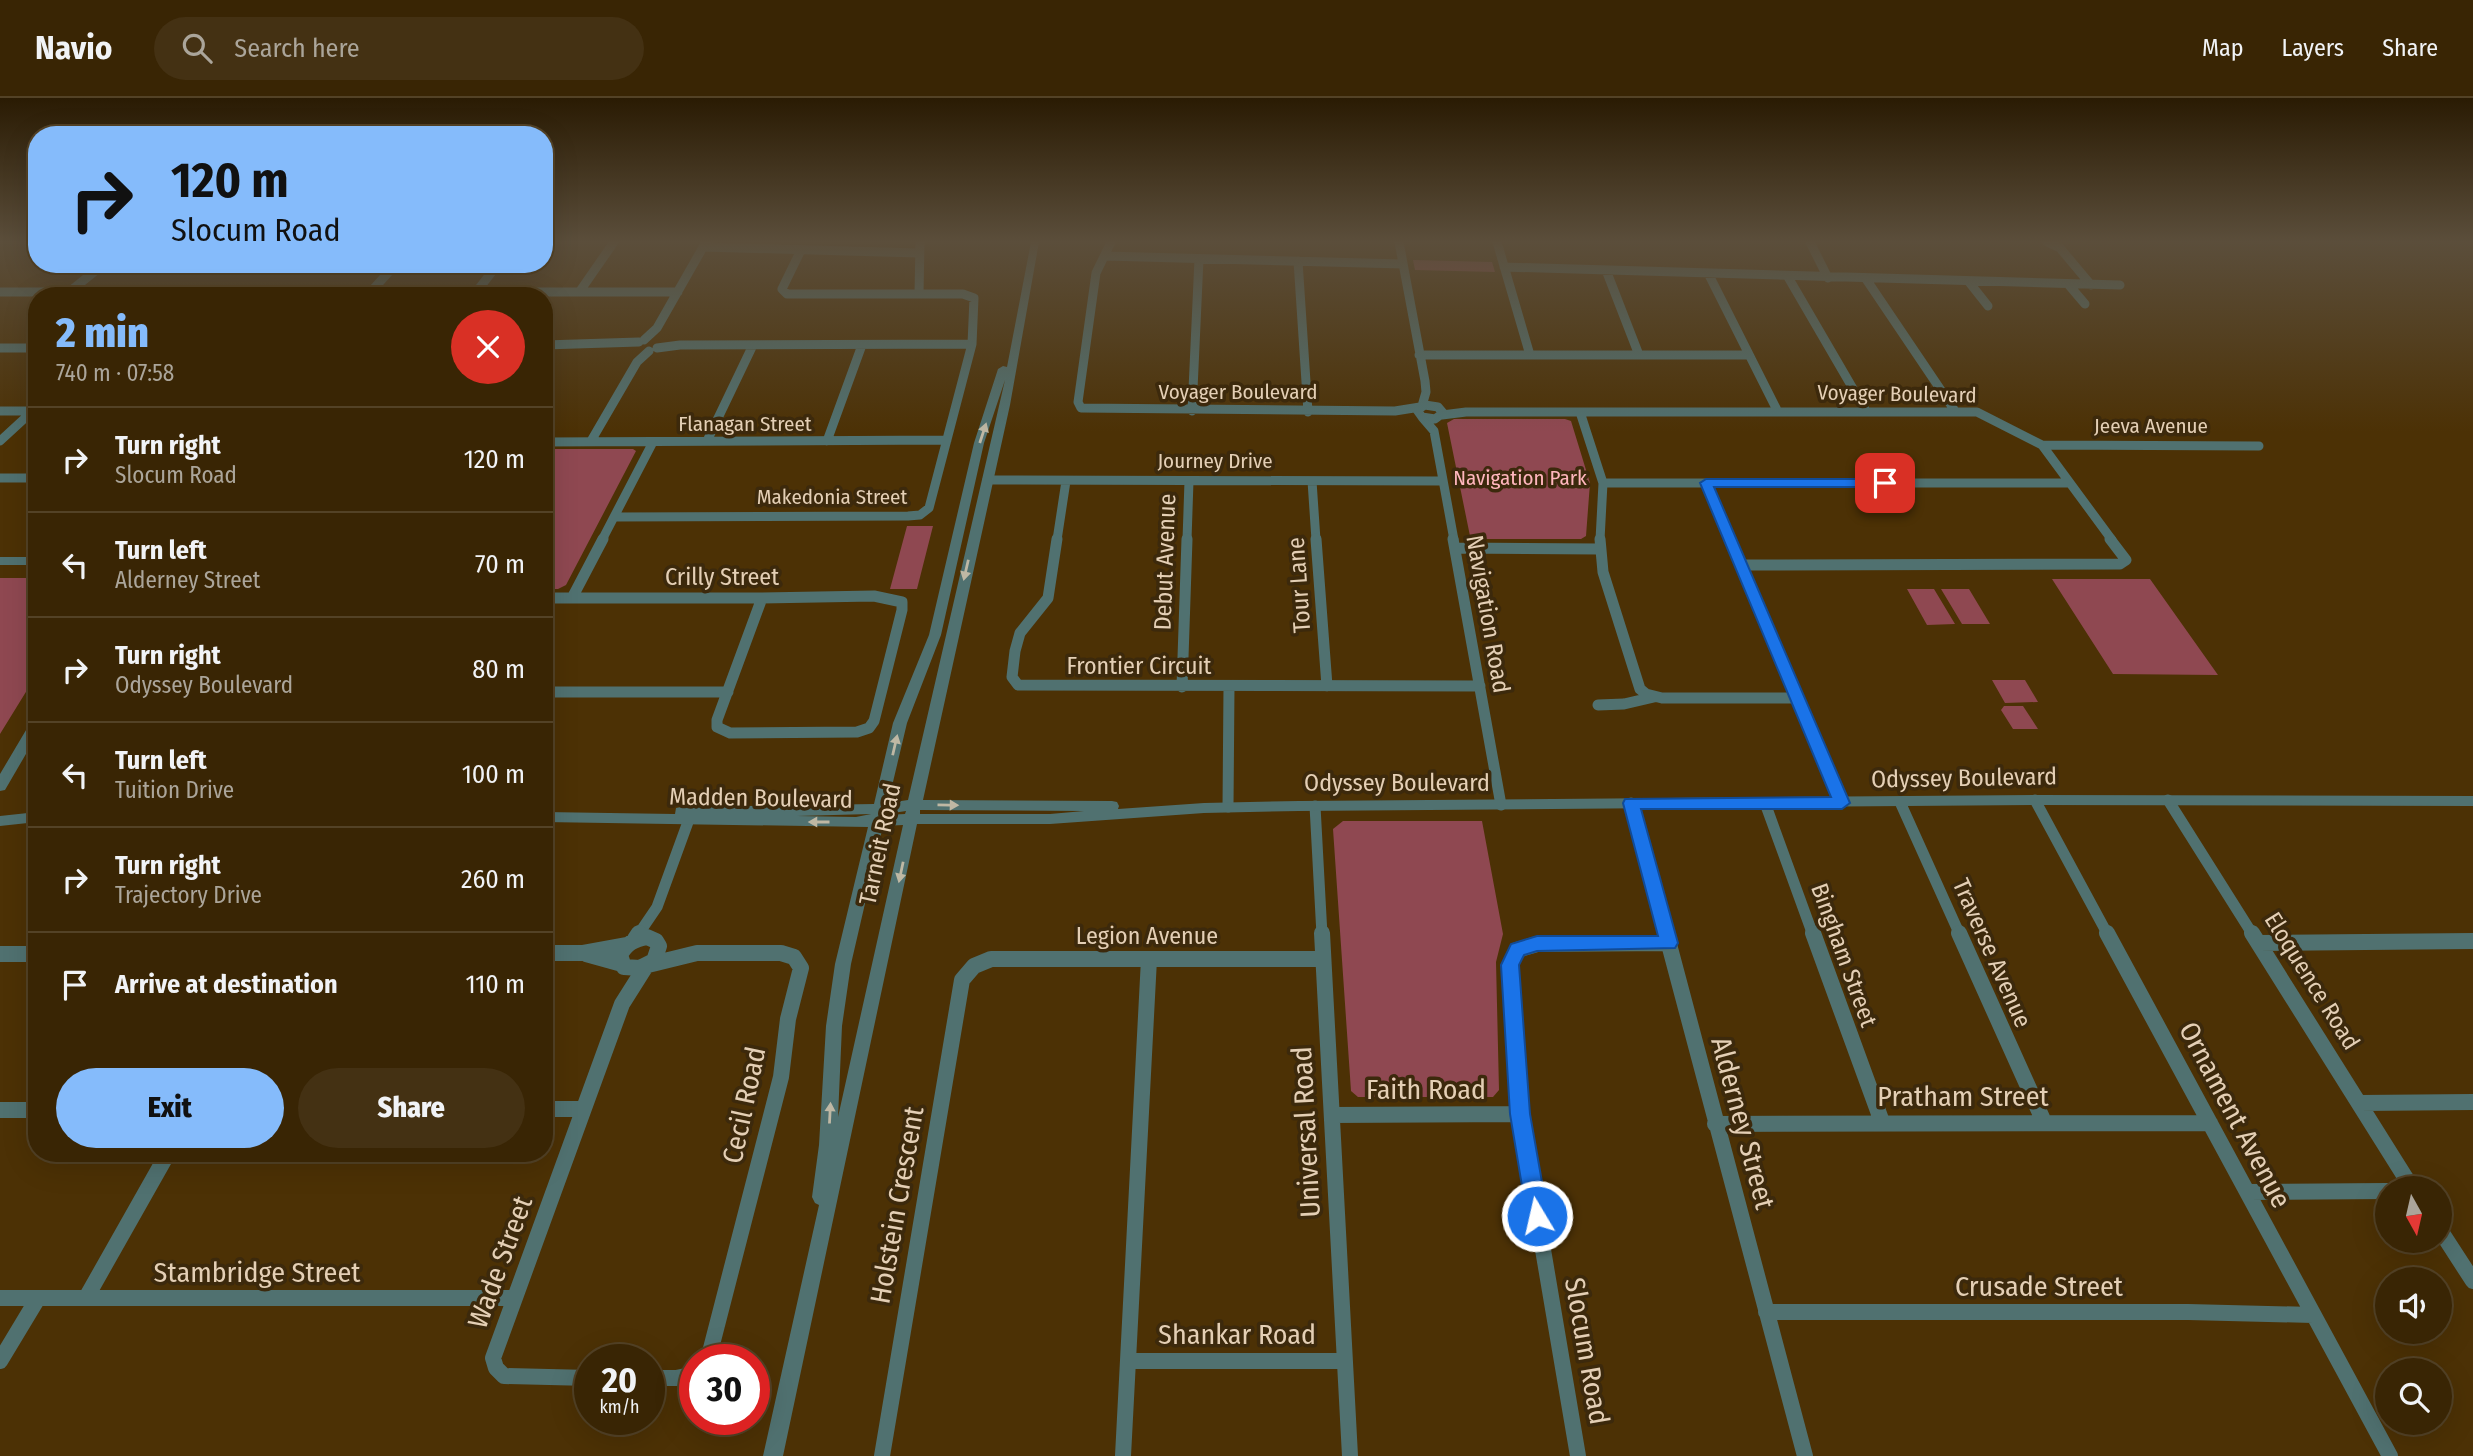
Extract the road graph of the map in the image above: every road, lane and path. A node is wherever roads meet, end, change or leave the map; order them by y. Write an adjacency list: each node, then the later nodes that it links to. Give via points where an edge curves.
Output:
1 (670, 305): 13 (street)
2 (972, 305): 15 (street, Makedonia Street)
3 (1022, 305): 14 (street, Tarneit Road)
4 (1091, 305): 32 (street, Voyager Boulevard, via 1078,401 1081,408)
5 (1197, 305): 32 (street)
6 (1301, 305): 33 (street)
7 (1410, 305): 24 (street)
8 (1515, 305): 25 (street)
9 (1620, 305): 26 (street)
10 (1724, 305): 27 (street)
11 (1805, 305): 37 (street)
12 (1885, 305): 38 (street)
13 (657, 328): 17 (street); 18 (street)
14 (1014, 343): 52 (street, one-way to 14); 55 (street, Tarneit Road)
15 (972, 344): 21 (street); 43 (street, Makedonia Street)
16 (553, 345): 17 (street)
17 (639, 345): 18 (street); 28 (street)
18 (655, 345): 19 (street); 28 (street)
19 (680, 345): 20 (street)
20 (753, 345): 21 (street); 45 (street)
21 (862, 345): 46 (street)
22 (0, 348): 23 (street)
23 (28, 348)
24 (1419, 355): 25 (street); 29 (street)
25 (1530, 355): 26 (street)
26 (1639, 355): 27 (street)
27 (1749, 355): 40 (street)
28 (637, 362): 48 (street)
29 (1426, 392): 35 (street); 36 (street)
30 (28, 410): 31 (street)
31 (0, 411)
32 (1192, 411): 33 (street, Voyager Boulevard)
33 (1308, 411): 34 (street, Voyager Boulevard)
34 (1395, 411): 35 (street, Voyager Boulevard)
35 (1421, 411): 36 (street, Voyager Boulevard, via 1432,419); 42 (street)
36 (1439, 411): 39 (street, Voyager Boulevard); 42 (street)
37 (1866, 411): 38 (street, Voyager Boulevard); 40 (street, Voyager Boulevard)
38 (1955, 411): 50 (street, Voyager Boulevard, via 1986,414)
39 (1580, 412): 40 (street, Voyager Boulevard); 60 (street)
40 (1778, 412)
41 (28, 417): 44 (street)
42 (1434, 431): 59 (street, Navigation Road)
43 (947, 440): 46 (street, Flanagan Street); 63 (street, Makedonia Street, via 929,508 920,515)
44 (0, 441)
45 (707, 441): 46 (street, Flanagan Street); 49 (street, Flanagan Street)
46 (827, 441)
47 (553, 442): 48 (street, Flanagan Street)
48 (591, 442): 49 (street, Flanagan Street)
49 (653, 442): 63 (street)
50 (2042, 445): 51 (street, Jeeva Avenue, via 2205,442); 62 (street, Voyager Boulevard)
51 (2259, 446)
52 (974, 468): 55 (street, via 980,479); 68 (street)
53 (0, 478): 54 (street)
54 (28, 478)
55 (987, 480): 56 (street, Journey Drive); 68 (street, via 975,486 966,531); 96 (street, Tarneit Road, one-way to 96)
56 (1066, 481): 57 (street, Journey Drive); 76 (street, Frontier Circuit, via 1048,598 1020,633 1012,680 1030,687)
57 (1189, 481): 58 (street, Journey Drive); 76 (street, Debut Avenue)
58 (1312, 481): 59 (street, Journey Drive); 74 (street, Tour Lane)
59 (1442, 481): 64 (street, Navigation Road)
60 (1603, 483): 61 (street); 65 (street)
61 (1706, 483): 62 (street); 69 (street)
62 (2070, 483): 69 (street, Voyager Boulevard, via 2125,563)
63 (615, 517): 71 (street)
64 (1455, 548): 65 (street); 75 (street, Navigation Road)
65 (1598, 549): 80 (street, via 1637,684)
66 (0, 561): 67 (street)
67 (28, 561)
68 (953, 564): 97 (street, one-way to 68, via 900,723 935,635)
69 (1741, 565): 81 (street)
70 (553, 598): 71 (street, Crilly Street)
71 (572, 598): 72 (street, Crilly Street)
72 (762, 598): 73 (street, Crilly Street); 79 (street)
73 (900, 600): 79 (street, via 899,622 869,728 857,732 723,732 716,722)
74 (1328, 686): 75 (street, Frontier Circuit); 77 (street, Frontier Circuit)
75 (1480, 686): 92 (street, Navigation Road)
76 (1182, 687): 77 (street, Frontier Circuit)
77 (1229, 687): 94 (street)
78 (553, 692): 79 (street)
79 (728, 692)
80 (1654, 697): 81 (street); 82 (street)
81 (1798, 698): 91 (street)
82 (1598, 705)
83 (28, 738): 84 (street)
84 (2, 781)
85 (2035, 800): 86 (street, Odyssey Boulevard); 88 (street, Odyssey Boulevard); 130 (street, Ornament Avenue)
86 (2168, 800): 87 (street, Odyssey Boulevard); 108 (street, Eloquence Road)
87 (2473, 801)
88 (1900, 802): 91 (street, Odyssey Boulevard); 129 (street, Traverse Avenue)
89 (1631, 803): 90 (street, Odyssey Boulevard); 92 (street, Odyssey Boulevard); 107 (street, Alderney Street)
90 (1765, 803): 91 (street, Odyssey Boulevard); 128 (street, Bingham Street)
91 (1842, 803)
92 (1502, 805): 93 (street, Odyssey Boulevard)
93 (1315, 806): 94 (street, Odyssey Boulevard); 115 (street, Universal Road)
94 (1228, 807): 96 (street, Odyssey Boulevard, via 1049,819)
95 (0, 811): 98 (street)
96 (913, 812): 97 (street, Madden Boulevard); 149 (street, Tarneit Road, one-way to 149)
97 (878, 815): 99 (street, Madden Boulevard); 149 (street, one-way to 97, via 824,1183 839,986)
98 (28, 816)
99 (691, 816): 101 (street, Madden Boulevard); 103 (street)
100 (28, 817): 102 (street)
101 (553, 817)
102 (0, 821)
103 (657, 907): 105 (street); 106 (street)
104 (2473, 941): 108 (street)
105 (630, 942): 106 (street, via 647,937); 110 (street); 116 (street, via 620,955)
106 (658, 943): 111 (street, Cecil Road); 117 (street, via 658,956)
107 (1669, 943): 126 (street, Slocum Road, via 1537,944 1517,950 1510,965); 131 (street, Alderney Street)
108 (2259, 943): 121 (street, Eloquence Road)
109 (553, 953): 110 (street)
110 (582, 953): 116 (street)
111 (697, 953): 117 (street, Cecil Road); 144 (street, Cecil Road, via 789,954 801,972 788,1019 780,1077)
112 (0, 954): 113 (street)
113 (28, 954)
114 (1149, 959): 115 (street, Legion Avenue); 118 (street, Legion Avenue, via 991,958); 147 (street)
115 (1323, 959): 127 (street, Universal Road)
116 (623, 965): 117 (street, via 634,969); 119 (street, Wade Street)
117 (647, 966): 119 (street, Wade Street)
118 (973, 966): 151 (street, Holstein Crescent, via 962,980)
119 (622, 1003): 122 (street, Wade Street)
120 (2473, 1102): 121 (street)
121 (2360, 1103): 133 (street, Eloquence Road)
122 (583, 1109): 125 (street); 141 (street, Wade Street)
123 (0, 1110): 124 (street)
124 (28, 1110)
125 (553, 1110)
126 (1520, 1114): 127 (street, Faith Road); 154 (street, Slocum Road)
127 (1332, 1115): 145 (street, Universal Road)
128 (1881, 1122): 129 (street, Pratham Street); 131 (street, Pratham Street)
129 (2044, 1122): 130 (street, Pratham Street)
130 (2210, 1123): 135 (street, Ornament Avenue)
131 (1715, 1124): 142 (street, Alderney Street)
132 (163, 1162): 140 (street)
133 (2405, 1176)
134 (2375, 1191): 135 (street)
135 (2248, 1192): 143 (street, Ornament Avenue)
136 (2452, 1249): 137 (street)
137 (2473, 1282)
138 (0, 1298): 139 (street, Stambridge Street)
139 (38, 1298): 140 (street, Stambridge Street); 146 (street)
140 (86, 1298): 141 (street, Stambridge Street)
141 (514, 1298): 148 (street, Wade Street, via 493,1357 496,1368 504,1376)
142 (1766, 1312): 143 (street, Crusade Street); 155 (street, Alderney Street)
143 (2313, 1315): 156 (street, Ornament Avenue)
144 (712, 1344)
145 (1345, 1360): 147 (street, Shankar Road); 153 (street, Universal Road)
146 (0, 1361)
147 (1128, 1361): 152 (street)
148 (574, 1378)
149 (786, 1398): 150 (street, Tarneit Road)
150 (773, 1456)
151 (882, 1456)
152 (1123, 1456)
153 (1350, 1456)
154 (1578, 1456)
155 (1805, 1456)
156 (2390, 1456)

